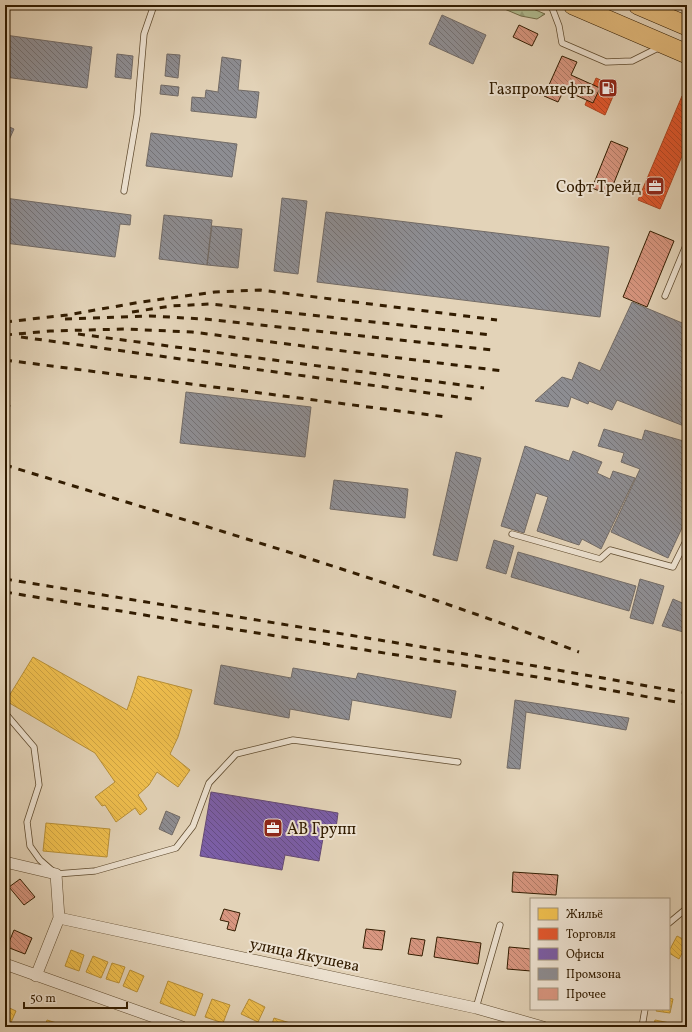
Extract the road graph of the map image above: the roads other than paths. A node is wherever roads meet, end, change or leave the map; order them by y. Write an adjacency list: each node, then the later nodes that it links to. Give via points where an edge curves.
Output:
1 (154, 5): 8 (lane, via 144,34 137,115)
2 (551, 5): 6 (lane, via 562,43 606,62 632,61)
3 (573, 5): 6 (highway)
4 (638, 5): 5 (highway)
5 (687, 26)
6 (665, 44): 7 (highway)
7 (687, 54)
8 (124, 191)
9 (687, 243): 10 (lane)
10 (664, 296)
11 (512, 534): 12 (lane, via 600,559 610,550 672,567)
12 (687, 539)
13 (5, 713): 16 (lane, via 34,747 39,785 27,822 30,846 40,860)
14 (458, 762): 16 (lane, via 293,740 236,754 209,783 193,826 176,848 95,871)
15 (5, 862): 16 (street)
16 (56, 874): 18 (street)
17 (687, 908): 19 (lane)
18 (59, 918): 22 (street); 23 (street, улица Якушева)
19 (670, 922)
20 (500, 926): 23 (lane)
21 (5, 964): 22 (street)
22 (36, 976): 25 (street)
23 (476, 1008): 26 (street, улица Якушева)
24 (645, 1010): 27 (lane)
25 (182, 1027)
26 (543, 1027)
27 (642, 1027)

